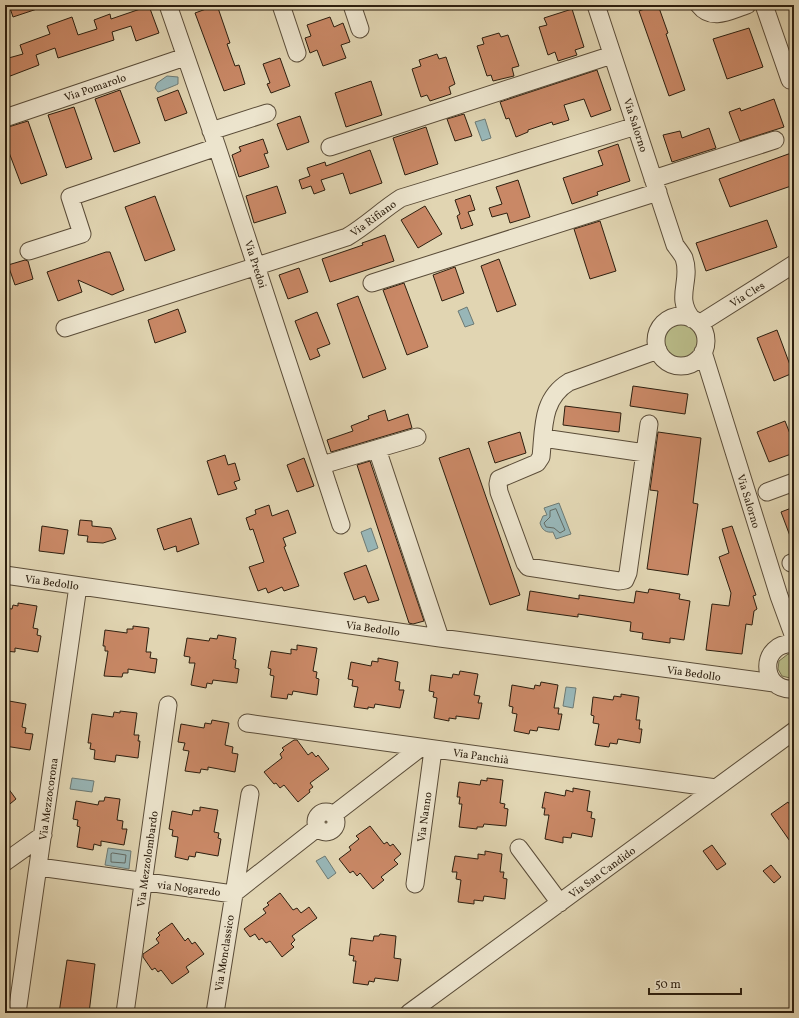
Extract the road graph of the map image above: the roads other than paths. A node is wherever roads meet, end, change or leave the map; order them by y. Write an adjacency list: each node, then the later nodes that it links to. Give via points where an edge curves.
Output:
1 (168, 5): 11 (street, Via Predoi)
2 (281, 5): 9 (street)
3 (352, 5): 8 (street)
4 (596, 5): 10 (street, Via Salorno)
5 (699, 5): 6 (street, via 708,13 714,14)
6 (747, 5)
7 (764, 5): 12 (street)
8 (360, 29)
9 (297, 53)
10 (612, 55): 15 (street, Via Salorno); 19 (street)
11 (185, 57): 14 (street, Via Pomarolo); 16 (street, Via Predoi)
12 (790, 80)
13 (267, 113): 16 (street)
14 (5, 118)
15 (636, 126): 20 (street, Via Salorno); 24 (street, Via Rifiano, via 401,198 347,237)
16 (211, 131): 18 (street, Via Predoi)
17 (775, 140): 20 (street)
18 (217, 147): 22 (street, via 70,197 82,234); 24 (street, Via Predoi)
19 (330, 147)
20 (656, 185): 21 (street, Via Salorno); 25 (street)
21 (675, 245): 26 (street, Via Salorno, via 675,284); 27 (street, Via Salorno, via 684,257 686,265 683,300 685,311)
22 (29, 251)
23 (794, 264): 27 (street, Via Cles)
24 (257, 267): 28 (street, Via Rifiano); 38 (street, Via Predoi)
25 (372, 283)
26 (667, 321): 27 (street, via 679,316); 29 (street, via 658,334)
27 (696, 321): 30 (street, via 706,337)
28 (65, 328)
29 (658, 350): 31 (street, via 668,362); 35 (street, via 568,382 560,388 548,405)
30 (703, 352): 31 (street, via 698,359); 32 (street, Via Salorno)
31 (683, 365): 32 (street, via 693,368)
32 (714, 387): 44 (street, Via Salorno)
33 (650, 424): 37 (street)
34 (417, 437): 36 (street)
35 (543, 438): 37 (street); 37 (street, via 538,463 504,476 499,479 498,484 525,563 528,567 619,581 624,580 628,573)
36 (377, 449): 38 (street); 46 (street)
37 (645, 453)
38 (322, 465): 41 (street, Via Predoi)
39 (794, 482): 40 (street)
40 (767, 492)
41 (341, 525)
42 (5, 575): 43 (street, Via Bedollo)
43 (78, 586): 46 (street, Via Bedollo); 58 (street, Via Mezzocorona)
44 (785, 615): 45 (street, Via Salorno); 48 (street, Via Salorno)
45 (794, 637)
46 (440, 638): 49 (street, Via Bedollo)
47 (794, 644): 48 (street, via 786,644)
48 (773, 653): 49 (street, via 761,666); 50 (street, Via Salorno, via 768,671)
49 (741, 680): 50 (street, Via Bedollo)
50 (774, 683): 51 (street, Via Bedollo, via 782,688)
51 (794, 689)
52 (168, 705): 62 (street, Via Mezzolombardo)
53 (247, 723): 55 (street, Via Panchià)
54 (794, 731): 56 (street, Via San Candido)
55 (427, 749): 56 (street, Via Panchià); 63 (street, Via Nanno); 64 (street, via Nogaredo, via 333,815 324,812 318,816 317,828)
56 (716, 788): 65 (street, Via San Candido)
57 (250, 794): 64 (street, Via Monclassico)
58 (43, 835): 60 (street); 61 (street, Via Mezzocorona)
59 (519, 848): 65 (street)
60 (5, 862)
61 (39, 867): 62 (street, via Nogaredo); 66 (street, Via Mezzocorona)
62 (143, 883): 64 (street, via Nogaredo); 67 (street, Via Mezzolombardo)
63 (415, 884)
64 (233, 894): 68 (street, Via Monclassico)
65 (560, 903): 69 (street, Via San Candido)
66 (17, 1013)
67 (125, 1013)
68 (215, 1013)
69 (409, 1013)

